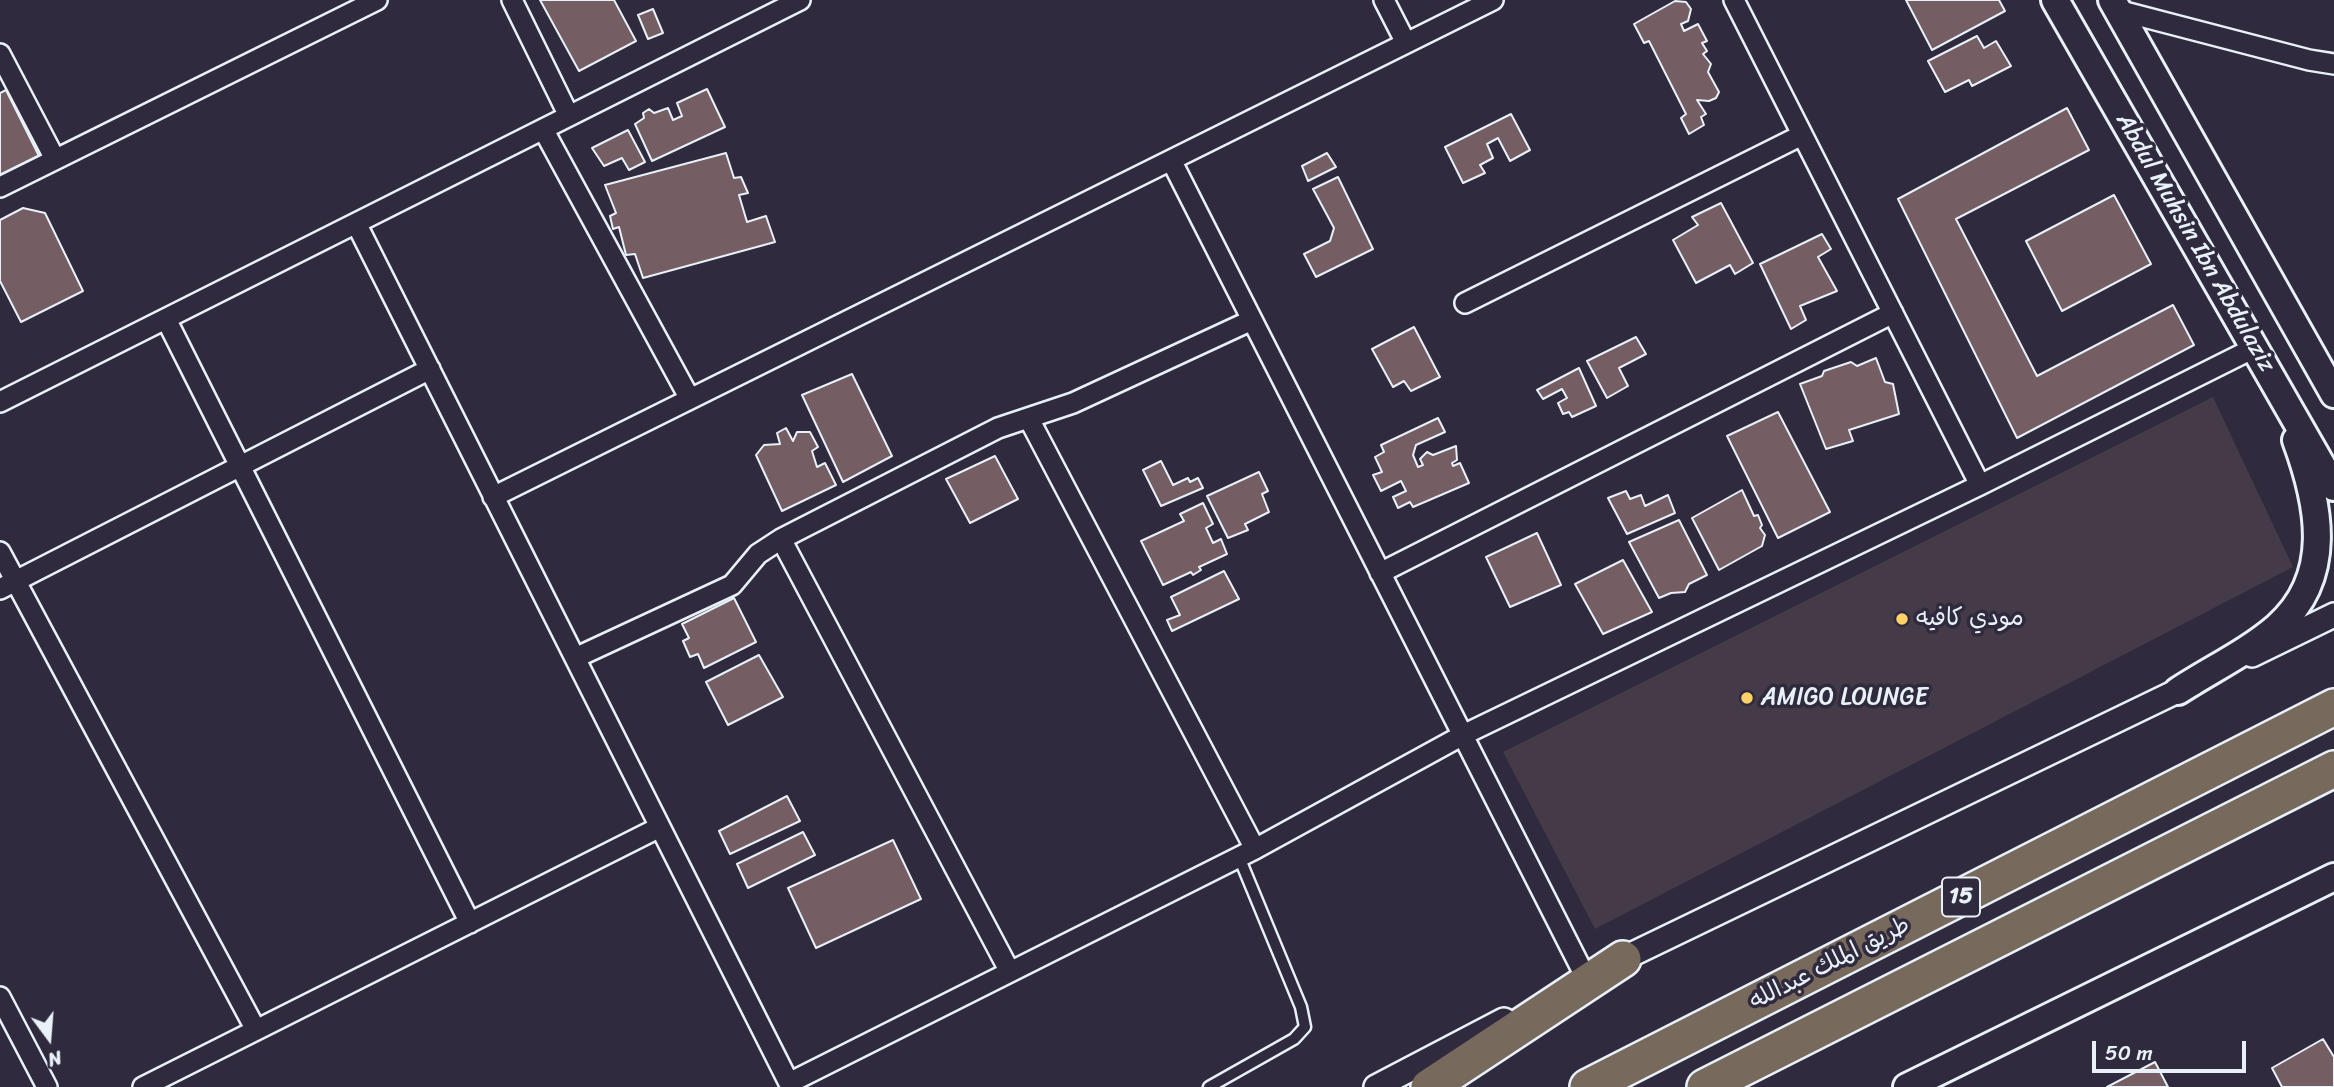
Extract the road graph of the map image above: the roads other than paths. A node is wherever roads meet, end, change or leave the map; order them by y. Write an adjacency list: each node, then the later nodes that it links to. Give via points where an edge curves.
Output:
1 (377, 0): 9 (street)
2 (512, 0): 13 (street)
3 (800, 0): 13 (street)
4 (1384, 0): 10 (street)
5 (1493, 0): 10 (street)
6 (1734, 0): 15 (street)
7 (2055, 0): 24 (main road, Abdul Muhsin Ibn Abdulaziz)
8 (2115, 5): 12 (street); 25 (main road, Abdul Muhsin Ibn Abdulaziz)
9 (345, 7): 16 (street)
10 (1406, 43): 17 (street)
11 (0, 54): 16 (street)
12 (2334, 64)
13 (569, 116): 14 (street)
14 (543, 129): 19 (street); 30 (street)
15 (1802, 135): 20 (street); 21 (street)
16 (55, 159): 18 (street)
17 (1171, 160): 23 (street); 30 (street)
18 (0, 187)
19 (356, 223): 22 (street); 26 (street)
20 (1465, 303)
21 (1893, 313): 34 (street); 39 (street)
22 (166, 319): 31 (street); 33 (street)
23 (1252, 320): 32 (street, via 1073,404); 39 (street)
24 (2255, 348): 27 (main road, Abdul Muhsin Ibn Abdulaziz); 34 (street)
25 (2311, 354): 28 (main road); 29 (main road, Abdul Muhsin Ibn Abdulaziz)
26 (430, 369): 33 (street); 36 (street)
27 (2274, 383): 35 (main road, Abdul Muhsin Ibn Abdulaziz); 43 (main road, via 2315,507 2318,560 2303,599 2277,628)
28 (2334, 388)
29 (2334, 394)
30 (690, 399): 36 (street)
31 (0, 402)
32 (1028, 419): 37 (street, via 998,428); 48 (street)
33 (240, 466): 40 (street); 50 (street)
34 (1980, 485): 45 (street)
35 (2334, 487)
36 (493, 497): 42 (street)
37 (781, 539): 42 (street, via 758,554 732,584); 52 (street)
38 (0, 552): 40 (street)
39 (1380, 573): 45 (street)
40 (8, 585): 55 (street)
41 (2334, 615): 43 (street)
42 (575, 658): 47 (street)
43 (2178, 691): 51 (street)
44 (2334, 707): 62 (highway, طريق الملك عبدالله / 15)
45 (1463, 736): 48 (street); 53 (street)
46 (2334, 769): 63 (highway, 15)
47 (660, 827): 50 (street); 56 (street)
48 (1247, 853): 52 (street); 59 (lane, via 1305,1027 1294,1039)
49 (2334, 877): 64 (main road)
50 (470, 923): 55 (street)
51 (1623, 959): 53 (street); 61 (highway)
52 (1010, 972): 56 (street)
53 (1586, 978): 60 (street)
54 (0, 997): 57 (street)
55 (256, 1030): 58 (street)
56 (790, 1085)
57 (47, 1087)
58 (144, 1087)
59 (1209, 1087)
60 (1376, 1087)
61 (1429, 1087)
62 (1588, 1087)
63 (1705, 1087)
64 (1907, 1087)

